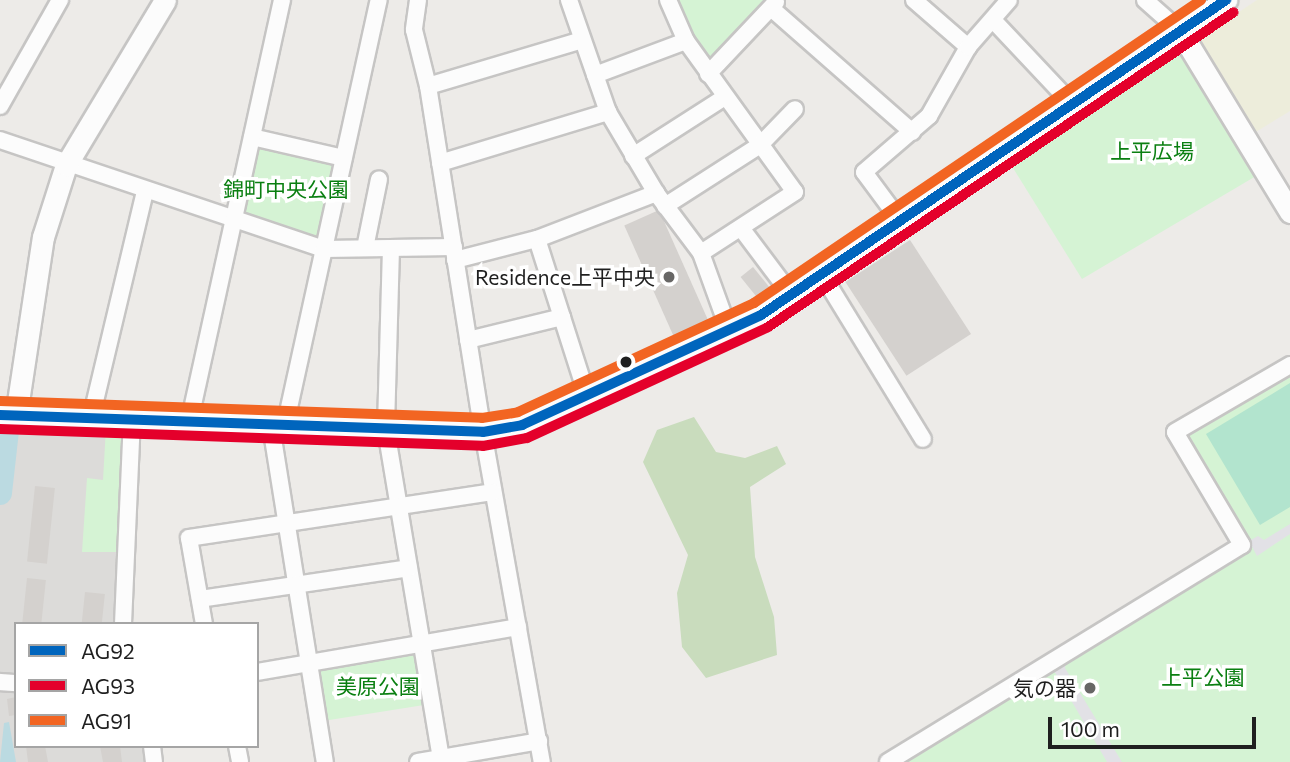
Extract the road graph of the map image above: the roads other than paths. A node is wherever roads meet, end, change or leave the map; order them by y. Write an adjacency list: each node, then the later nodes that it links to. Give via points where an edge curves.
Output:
1 (60, 0): 23 (street)
2 (165, 0): 33 (street)
3 (282, 0): 27 (street)
4 (379, 0): 31 (street)
5 (418, 0): 20 (street, via 414,30)
6 (569, 0): 15 (street)
7 (668, 0): 16 (street)
8 (1009, 0): 13 (street)
9 (1144, 0): 14 (street)
10 (1226, 0): 14 (street)
11 (917, 1): 17 (street)
12 (774, 4): 18 (street); 26 (street)
13 (993, 20): 17 (street); 22 (street)
14 (1180, 31): 22 (street); 37 (street)
15 (582, 40): 19 (street); 20 (street)
16 (686, 41): 18 (street); 19 (street)
17 (968, 47): 26 (street, via 929,116)
18 (708, 74): 21 (street)
19 (596, 75): 25 (street)
20 (428, 86): 32 (street)
21 (725, 97): 29 (street); 30 (street)
22 (1073, 105): 39 (street)
23 (0, 106)
24 (795, 108): 29 (street)
25 (608, 112): 30 (street); 32 (street)
26 (912, 132): 39 (street, via 864,172)
27 (252, 137): 31 (street); 38 (street)
28 (0, 140): 33 (street)
29 (761, 145): 36 (street); 40 (street, via 795,192)
30 (633, 156): 36 (street)
31 (344, 158): 44 (street)
32 (440, 163): 46 (street)
33 (66, 165): 35 (street); 54 (street, via 43,237)
34 (379, 179): 42 (street)
35 (145, 191): 38 (street); 55 (street)
36 (661, 199): 41 (street); 45 (street)
37 (1290, 212)
38 (234, 219): 44 (street); 57 (street)
39 (901, 222): 47 (street)
40 (741, 228): 45 (street); 48 (street)
41 (537, 239): 46 (street); 49 (street)
42 (365, 248): 43 (street); 44 (street)
43 (391, 248): 46 (street); 59 (street)
44 (324, 249): 58 (street)
45 (701, 253): 50 (street)
46 (454, 254): 51 (street)
47 (823, 276): 48 (street); 61 (street)
48 (792, 296): 50 (street)
49 (562, 317): 51 (street); 53 (street)
50 (730, 332): 53 (street)
51 (468, 340): 60 (street)
52 (1290, 365): 79 (street, via 1175,432 1242,545)
53 (587, 396): 60 (street, via 522,425)
54 (8, 415): 55 (street)
55 (91, 418): 56 (street)
56 (132, 421): 57 (street); 68 (street)
57 (189, 423): 58 (street)
58 (278, 426): 59 (street); 64 (street)
59 (386, 430): 60 (street); 63 (street)
60 (482, 432): 62 (street)
61 (923, 439)
62 (494, 492): 63 (street); 70 (street)
63 (398, 506): 64 (street); 65 (street)
64 (287, 523): 66 (street); 67 (street, via 189,538)
65 (409, 568): 66 (street); 71 (street)
66 (297, 585): 67 (street); 72 (street)
67 (200, 599): 69 (street)
68 (124, 622)
69 (204, 622)
70 (518, 627): 71 (street); 74 (street)
71 (421, 644): 72 (street); 75 (street)
72 (309, 663): 73 (street); 76 (street)
73 (259, 672)
74 (538, 741): 75 (street); 78 (street)
75 (441, 758): 77 (street)
76 (325, 762)
77 (418, 762)
78 (542, 762)
79 (888, 762)

